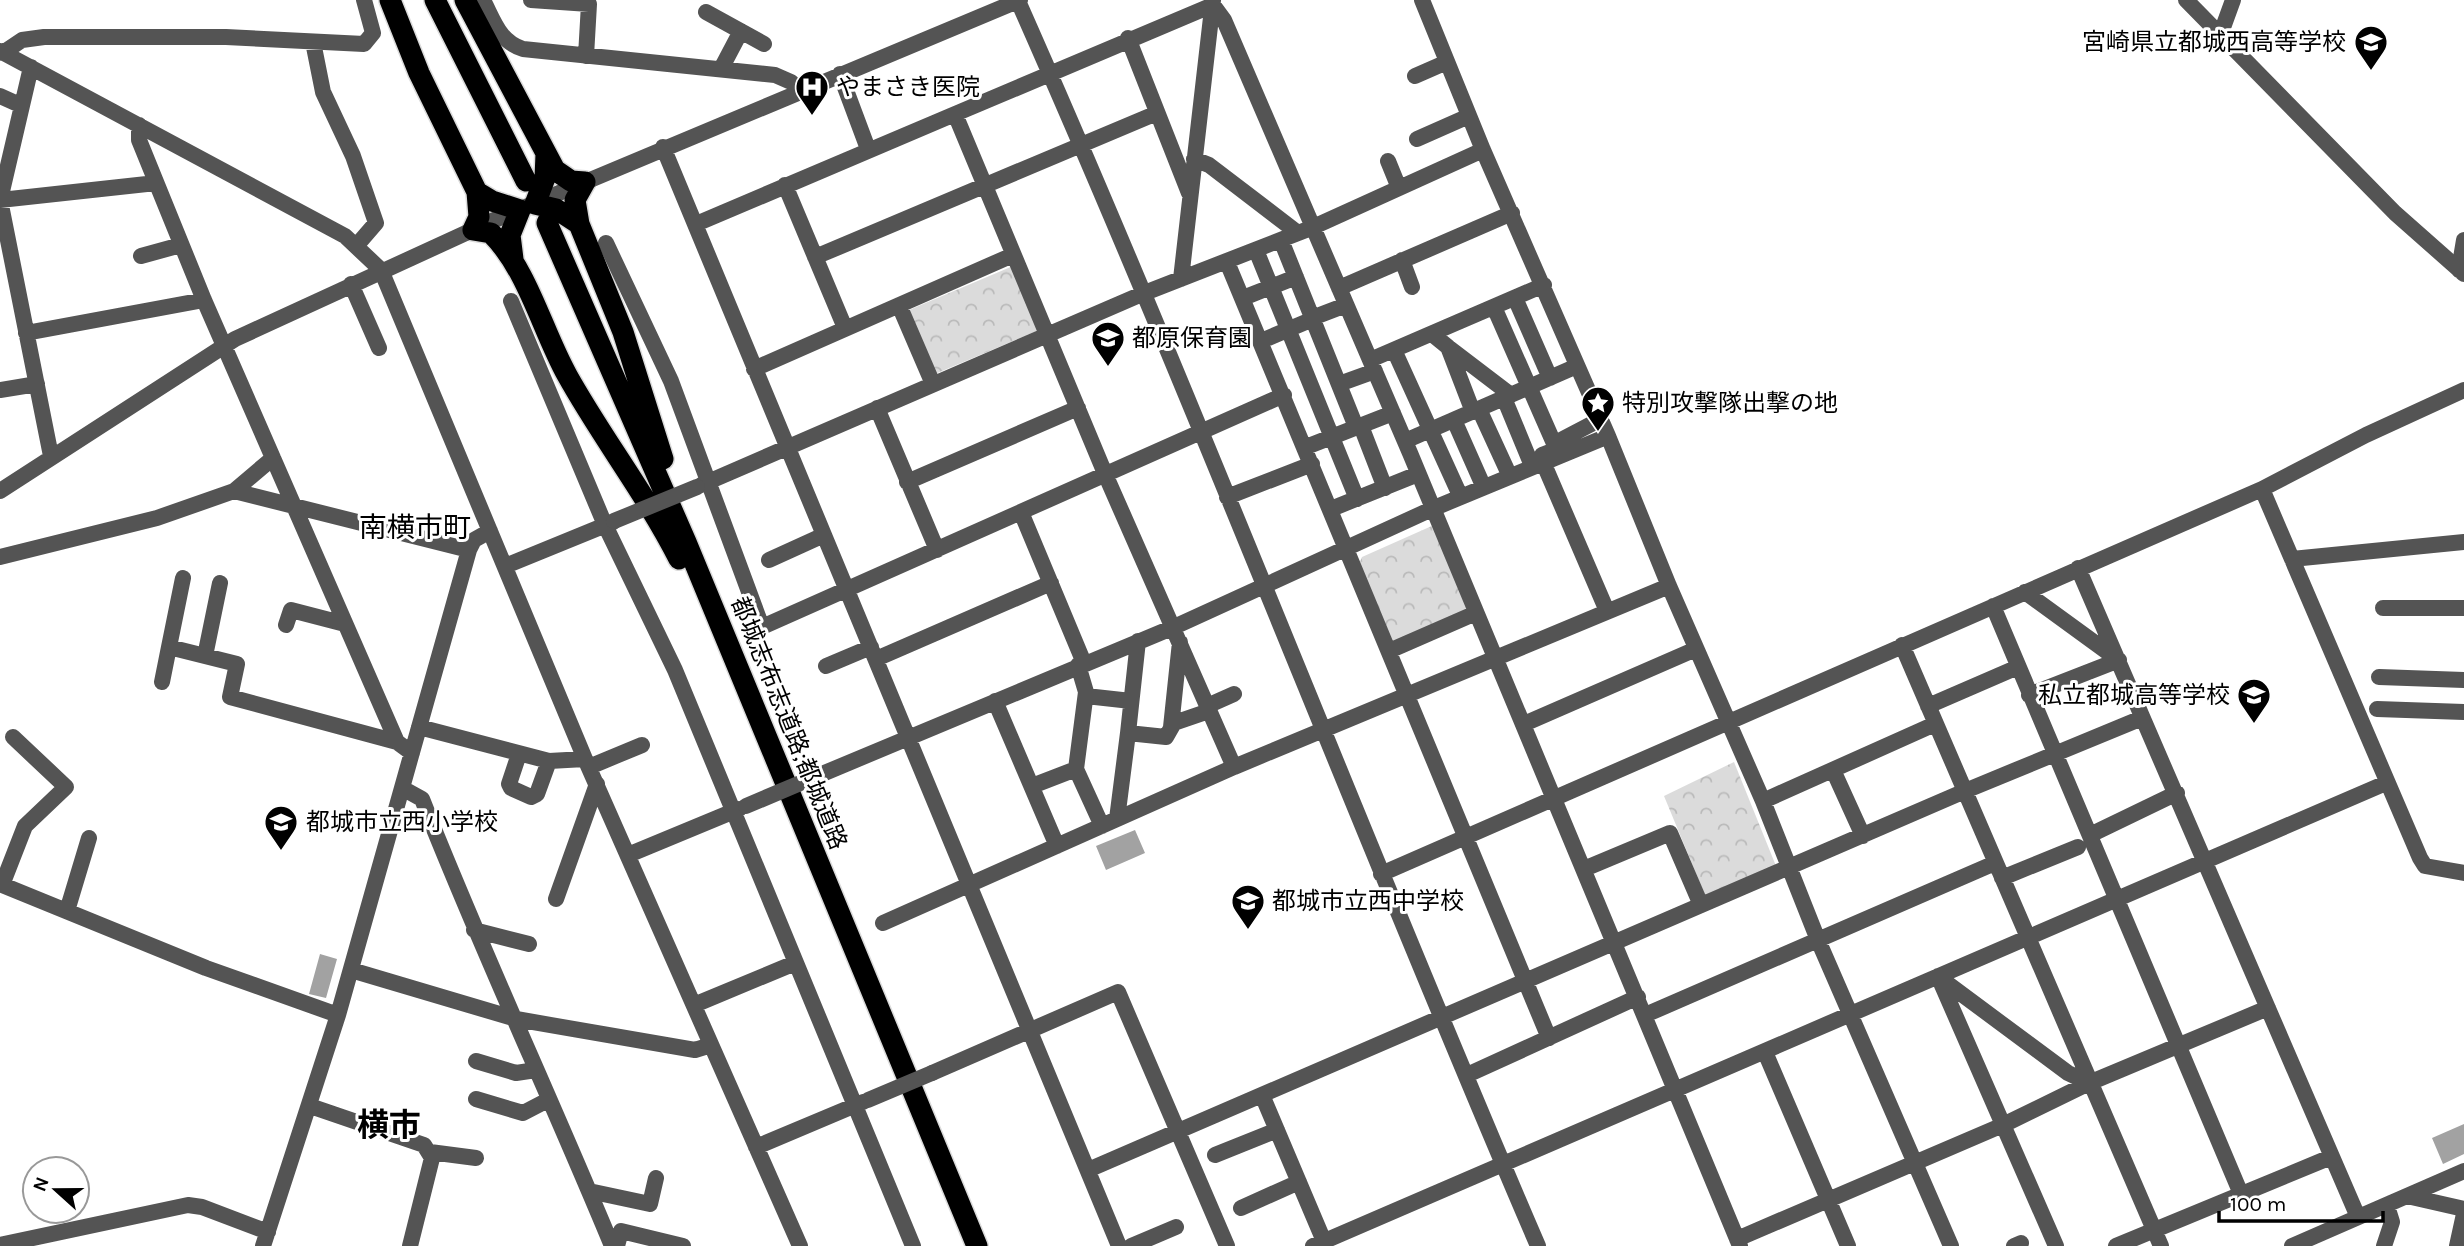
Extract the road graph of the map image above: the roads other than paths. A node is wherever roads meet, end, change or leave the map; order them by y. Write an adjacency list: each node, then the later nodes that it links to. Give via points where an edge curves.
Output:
1 (364, 0): 16 (street, via 373,33 364,44)
2 (390, 0): 47 (highway, via 419,73)
3 (435, 0): 41 (highway)
4 (465, 0): 38 (highway)
5 (483, 0): 19 (street, via 510,44)
6 (531, 0): 19 (street, via 589,4)
7 (1019, 0): 23 (street); 24 (street)
8 (1422, 0): 20 (street)
9 (2186, 0): 14 (street)
10 (2233, 0): 14 (street)
11 (1213, 2): 15 (street); 39 (street); 56 (street)
12 (706, 12): 13 (street)
13 (741, 31): 17 (street); 22 (street)
14 (2221, 33): 70 (street, via 2395,213)
15 (1128, 38): 23 (street); 29 (street)
16 (313, 42): 18 (street, via 44,37 22,40); 61 (street, via 323,92 353,156 376,223)
17 (764, 44)
18 (2, 52): 21 (street)
19 (586, 56): 22 (street)
20 (1447, 62): 25 (street); 31 (street)
21 (31, 67): 28 (street); 32 (street)
22 (721, 69): 26 (street, via 775,75 792,82)
23 (1050, 72): 30 (street); 34 (street)
24 (840, 74): 26 (street); 36 (street)
25 (1415, 76)
26 (798, 91): 35 (street)
27 (0, 96): 28 (street)
28 (20, 106): 49 (street)
29 (1157, 113): 34 (street); 48 (street)
30 (955, 114): 36 (street); 44 (street)
31 (1469, 116): 33 (street); 37 (street)
32 (139, 125): 43 (street, via 139,140); 61 (street)
33 (1417, 139)
34 (1081, 145): 44 (street); 78 (street)
35 (663, 147): 42 (street); 54 (street)
36 (868, 149): 45 (street)
37 (1483, 150): 46 (street); 51 (street)
38 (546, 155): 42 (highway, via 561,176); 50 (highway, via 545,178)
39 (1194, 159): 48 (street); 56 (street)
40 (1388, 161): 46 (street)
41 (526, 181)
42 (585, 182): 50 (street); 53 (highway, via 575,200)
43 (156, 183): 49 (street); 60 (street)
44 (984, 184): 63 (street); 65 (street)
45 (785, 185): 54 (street); 65 (street)
46 (1399, 188): 56 (street)
47 (477, 192): 50 (highway, via 492,201); 55 (highway, via 480,217)
48 (1189, 195): 72 (street)
49 (0, 200): 89 (street)
50 (528, 207): 53 (highway, via 556,209); 55 (street); 68 (highway, via 510,235)
51 (1512, 213): 66 (street); 74 (street)
52 (547, 223): 210 (highway, 都城志布志道路;都城道路)
53 (579, 224): 210 (highway, via 623,332 671,483)
54 (696, 224): 100 (street)
55 (473, 230): 68 (highway, via 491,233); 69 (street)
56 (1305, 230): 57 (street); 77 (street)
57 (1281, 240): 62 (street); 71 (street)
58 (2464, 240): 70 (street)
59 (606, 243): 135 (street, via 671,381)
60 (181, 245): 64 (street); 81 (street)
61 (357, 245): 69 (street)
62 (1256, 250): 67 (street); 75 (street)
63 (1013, 255): 83 (street); 91 (street)
64 (141, 256)
65 (815, 257): 87 (street)
66 (1402, 260): 76 (street); 77 (street)
67 (1227, 262): 72 (street); 79 (street)
68 (514, 265): 210 (highway, via 568,376 659,519)
69 (381, 270): 73 (street); 148 (street)
70 (2462, 272)
71 (1296, 277): 75 (street); 86 (street)
72 (1181, 279): 78 (street)
73 (351, 284): 93 (street); 95 (street)
74 (1544, 285): 80 (street); 99 (street)
75 (1271, 287): 79 (street); 88 (street)
76 (1412, 287)
77 (1339, 288): 84 (street)
78 (1142, 294): 91 (street); 119 (street)
79 (1242, 298): 92 (street)
80 (1515, 298): 85 (street); 102 (street)
81 (204, 300): 89 (street); 93 (street)
82 (511, 301): 147 (street)
83 (899, 304): 87 (street); 104 (street)
84 (1346, 305): 86 (street); 98 (street)
85 (1494, 307): 90 (street); 106 (street)
86 (1312, 318): 88 (street); 97 (street)
87 (845, 328): 100 (street)
88 (1288, 329): 92 (street); 101 (street)
89 (26, 332): 103 (street)
90 (1432, 334): 94 (street); 96 (street)
91 (1046, 337): 104 (street); 112 (street)
92 (1261, 341): 109 (street)
93 (225, 344): 126 (street); 127 (street)
94 (1448, 347): 110 (street); 113 (street)
95 (379, 348)
96 (1394, 350): 98 (street); 118 (street)
97 (1331, 364): 101 (street); 105 (street)
98 (1373, 365): 105 (street); 114 (street)
99 (1577, 366): 102 (street); 115 (street)
100 (754, 369): 124 (street)
101 (1306, 375): 109 (street); 121 (street)
102 (1550, 378): 106 (street)
103 (37, 384): 107 (street); 126 (street)
104 (933, 384): 111 (street)
105 (1339, 384): 117 (street)
106 (1528, 388): 110 (street); 125 (street)
107 (0, 390)
108 (2464, 390): 137 (street)
109 (1282, 391): 119 (street); 123 (street)
110 (1507, 397): 113 (street); 128 (street)
111 (877, 408): 124 (street); 134 (street)
112 (1078, 408): 132 (street); 134 (street)
113 (1476, 410): 116 (street); 130 (street)
114 (1393, 413): 117 (street); 122 (street)
115 (1601, 419): 120 (street); 125 (street, via 1559,441)
116 (1454, 420): 118 (street); 133 (street)
117 (1358, 426): 121 (street); 136 (street)
118 (1431, 430): 122 (street); 140 (street)
119 (1202, 433): 132 (street); 141 (street)
120 (1608, 436): 128 (street); 163 (street)
121 (1333, 437): 123 (street); 142 (street)
122 (1405, 441): 131 (street)
123 (1306, 447): 129 (street)
124 (787, 448): 135 (street); 149 (street)
125 (1556, 448): 128 (street)
126 (51, 456): 138 (street)
127 (273, 458): 139 (street); 144 (street)
128 (1537, 461): 130 (street); 143 (street); 169 (street)
129 (1312, 464): 141 (street); 145 (street)
130 (1507, 470): 133 (street)
131 (1418, 474): 136 (street); 143 (street)
132 (1106, 476): 146 (street); 173 (street)
133 (1481, 481): 140 (street)
134 (907, 482): 153 (street)
135 (703, 484): 147 (street, bridge); 164 (street, via 762,627)
136 (1385, 488): 142 (street)
137 (2262, 489): 155 (street); 158 (street)
138 (0, 491)
139 (234, 491): 144 (street); 154 (street, via 157,517)
140 (1458, 491): 143 (street)
141 (1227, 497): 162 (street)
142 (1357, 499): 145 (street)
143 (1435, 504): 151 (street); 170 (street)
144 (295, 507): 152 (street); 171 (street)
145 (1331, 509): 151 (street)
146 (1021, 512): 153 (street); 161 (street)
147 (610, 523): 157 (street); 228 (street)
148 (490, 531): 152 (street, via 474,540); 157 (street)
149 (824, 535): 156 (street); 164 (street)
150 (2464, 542): 155 (street)
151 (1346, 547): 162 (street); 178 (street)
152 (469, 550): 203 (street)
153 (937, 550): 164 (street)
154 (0, 557)
155 (2292, 559): 220 (street)
156 (769, 560)
157 (505, 566): 216 (street)
158 (2078, 568): 165 (street); 182 (street)
159 (183, 578): 176 (street)
160 (220, 583): 180 (street)
161 (1051, 583): 179 (street); 183 (street)
162 (1262, 583): 173 (street); 205 (street)
163 (1668, 586): 169 (street); 177 (street)
164 (847, 589): 179 (street)
165 (2025, 592): 166 (street); 182 (street)
166 (1993, 606): 175 (street); 185 (street)
167 (2383, 608): 168 (street)
168 (2464, 608)
169 (1607, 611): 181 (street)
170 (1476, 613): 178 (street); 181 (street)
171 (345, 624): 172 (street, via 291,610); 209 (street)
172 (286, 625)
173 (1177, 634): 174 (street); 196 (street); 204 (street)
174 (1138, 641): 183 (street); 194 (street)
175 (1902, 645): 195 (street); 200 (street)
176 (169, 647): 180 (street); 188 (street)
177 (1696, 649): 200 (street); 201 (street)
178 (1389, 651): 192 (street)
179 (874, 653): 184 (street); 207 (street)
180 (205, 656): 209 (street, via 237,664 230,697)
181 (1496, 659): 192 (street); 201 (street)
182 (2119, 660): 190 (street); 199 (street)
183 (1081, 664): 191 (street); 193 (street)
184 (827, 666)
185 (2018, 667): 190 (street); 195 (street)
186 (2379, 677): 187 (street)
187 (2464, 680)
188 (162, 682)
189 (1234, 694): 196 (street)
190 (2029, 695): 214 (street)
191 (1086, 696): 194 (street); 218 (street)
192 (1407, 696): 205 (street); 234 (street)
193 (995, 701): 207 (street); 222 (street)
194 (1131, 701): 206 (street)
195 (1928, 706): 202 (street)
196 (1208, 708): 204 (street); 217 (street)
197 (2377, 709): 198 (street)
198 (2464, 712)
199 (2142, 718): 214 (street); 225 (street)
200 (1729, 721): 226 (street); 227 (street)
201 (1524, 724): 226 (street)
202 (1936, 724): 219 (street); 224 (street)
203 (419, 727): 212 (street); 213 (street)
204 (1171, 727): 206 (street, via 1166,737)
205 (1325, 731): 217 (street); 243 (street)
206 (1128, 733): 229 (street)
207 (908, 736): 228 (street, bridge); 245 (street)
208 (13, 737): 244 (street, via 66,787 25,826)
209 (397, 742): 212 (street)
210 (769, 743): 317 (highway, 都城志布志道路;都城道路)
211 (642, 745): 216 (street)
212 (412, 753): 223 (street)
213 (519, 754): 215 (street); 215 (street, via 511,788 531,797 537,794)
214 (2054, 755): 224 (street); 231 (street)
215 (549, 761): 216 (street)
216 (587, 763): 221 (street)
217 (1234, 767): 229 (street)
218 (1076, 769): 222 (street); 230 (street)
219 (1832, 770): 227 (street); 232 (street)
220 (2386, 783): 238 (street); 242 (street, via 2425,866)
221 (597, 784): 237 (street); 246 (street, via 558,874)
222 (1032, 786): 235 (street)
223 (402, 788): 251 (street, via 422,799); 257 (street)
224 (1965, 791): 232 (street); 241 (street)
225 (2177, 793): 231 (street); 238 (street)
226 (1556, 800): 234 (street); 239 (street)
227 (1763, 801): 240 (street)
228 (739, 809): 237 (street); 256 (street)
229 (1117, 819): 230 (street)
230 (1102, 826): 235 (street)
231 (2090, 835): 247 (street)
232 (1863, 836): 240 (street)
233 (89, 838): 249 (street)
234 (1467, 838): 243 (street); 259 (street)
235 (1057, 846): 245 (street)
236 (2077, 847): 241 (street)
237 (628, 855): 261 (street)
238 (2205, 863): 247 (street); 262 (street)
239 (1584, 869): 248 (street, via 1670,833); 254 (street)
240 (1788, 869): 248 (street); 253 (street)
241 (1998, 871): 252 (street); 253 (street)
242 (2464, 873)
243 (1381, 874): 267 (street)
244 (1, 885): 249 (street)
245 (969, 885): 250 (street); 268 (street)
246 (556, 899)
247 (2116, 901): 252 (street); 271 (street)
248 (1701, 905): 254 (street)
249 (67, 911): 264 (street)
250 (883, 923)
251 (474, 930): 255 (street); 266 (street)
252 (2027, 938): 258 (street); 276 (street)
253 (1818, 940): 263 (street); 265 (street)
254 (1615, 942): 259 (street); 260 (street)
255 (528, 944)
256 (795, 963): 261 (street); 281 (street)
257 (351, 970): 264 (street); 266 (street)
258 (1938, 976): 263 (street); 276 (street, via 2068,1073); 283 (street)
259 (1527, 981): 267 (street); 269 (street)
260 (1638, 997): 265 (street); 269 (street)
261 (694, 1005): 270 (street)
262 (2268, 1008): 271 (street); 289 (street)
263 (1852, 1013): 272 (street); 291 (street)
264 (338, 1015): 282 (street)
265 (1645, 1015): 277 (street)
266 (516, 1019): 270 (street, via 695,1050); 274 (street)
267 (1442, 1019): 275 (street); 278 (street)
268 (1029, 1029): 281 (street, bridge); 285 (street, via 1118,992); 293 (street)
269 (1549, 1038): 275 (street)
270 (711, 1045): 286 (street)
271 (2179, 1047): 276 (street); 298 (street)
272 (1765, 1052): 277 (street); 300 (street)
273 (476, 1061): 274 (street, via 516,1073)
274 (536, 1070): 280 (street)
275 (1467, 1075): 292 (street)
276 (2089, 1083): 283 (street); 306 (street)
277 (1676, 1090): 292 (street); 308 (street)
278 (1262, 1095): 284 (street); 285 (street)
279 (476, 1099): 280 (street, via 523,1113)
280 (548, 1100): 297 (street)
281 (861, 1103): 286 (street); 316 (street)
282 (310, 1106): 287 (street, via 424,1145); 307 (street)
283 (2003, 1125): 291 (street); 324 (street)
284 (1276, 1130): 288 (street); 296 (street)
285 (1178, 1132): 293 (street); 320 (street)
286 (756, 1147): 315 (street)
287 (430, 1152): 290 (street); 312 (street)
288 (1215, 1155)
289 (2331, 1157): 298 (street); 304 (street)
290 (476, 1158)
291 (1916, 1161): 300 (street); 323 (street)
292 (1503, 1165): 309 (street); 321 (street)
293 (1088, 1170): 318 (street)
294 (2464, 1171): 299 (street)
295 (656, 1178): 297 (street, via 650,1204)
296 (1299, 1182): 302 (street); 309 (street)
297 (589, 1191): 313 (street)
298 (2241, 1194): 306 (street)
299 (2407, 1196): 301 (street); 303 (street)
300 (1829, 1200): 308 (street); 322 (street)
301 (2387, 1206): 304 (street); 328 (street, via 2392,1222)
302 (1241, 1208)
303 (2464, 1212): 329 (street)
304 (2358, 1217): 327 (street)
305 (1176, 1227): 319 (street)
306 (2154, 1230): 325 (street); 326 (street)
307 (265, 1239): 310 (street, via 202,1207 188,1205)
308 (1739, 1243)
309 (1321, 1244)
310 (0, 1245)
311 (678, 1245): 314 (street, via 621,1231)
312 (410, 1246)
313 (612, 1246)
314 (617, 1246)
315 (800, 1246)
316 (913, 1246)
317 (977, 1246)
318 (1119, 1246)
319 (1131, 1246)
320 (1227, 1246)
321 (1538, 1246)
322 (1848, 1246)
323 (1951, 1246)
324 (2056, 1246)
325 (2116, 1246)
326 (2161, 1246)
327 (2292, 1246)
328 (2384, 1246)
329 (2457, 1246)

